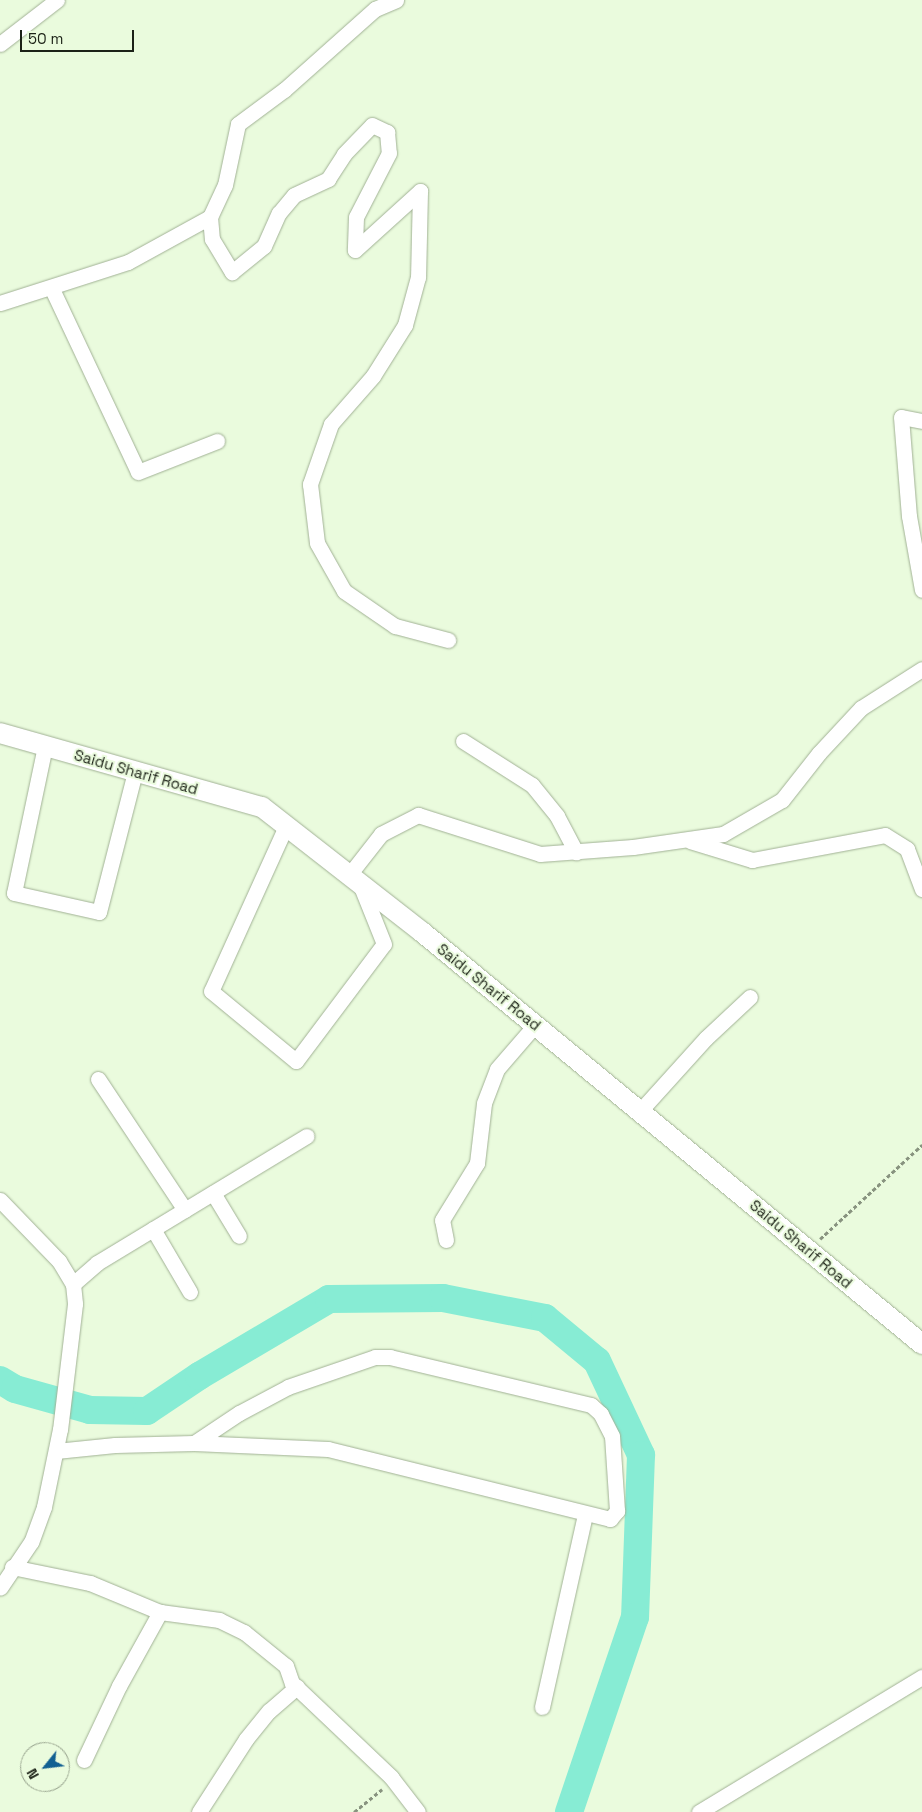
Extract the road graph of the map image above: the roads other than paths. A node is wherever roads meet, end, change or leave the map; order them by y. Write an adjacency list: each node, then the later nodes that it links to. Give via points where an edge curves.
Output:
1 (57, 0): 3 (street)
2 (396, 0): 4 (street, via 375,9 284,90 238,124 225,185)
3 (0, 44)
4 (210, 217): 5 (street, via 128,262); 10 (street, via 212,239 232,272 264,246 279,213 294,195 328,179 344,154 372,125 387,132 389,153 356,217 355,250 420,191 418,278 405,325 373,376 331,424 310,484 317,543 344,591 394,626)
5 (52, 289): 6 (street); 8 (street, via 138,472)
6 (0, 304)
7 (922, 421): 9 (street, via 901,417 909,516)
8 (217, 441)
9 (922, 590)
10 (448, 640)
11 (922, 669): 17 (street, via 862,708 819,753 782,800 723,834)
12 (0, 733): 14 (main road, Saidu Sharif Road)
13 (463, 741): 18 (street, via 532,785 557,816)
14 (45, 746): 15 (main road, Saidu Sharif Road); 15 (street, via 14,893 99,912)
15 (135, 772): 16 (main road, Saidu Sharif Road, via 262,808)
16 (286, 826): 19 (main road, Saidu Sharif Road); 19 (street, via 211,991 296,1060 384,944)
17 (686, 839): 18 (street); 20 (street, via 752,860 885,835 907,849)
18 (576, 852): 19 (street, via 540,854 418,815 381,834)
19 (355, 880): 22 (main road, Saidu Sharif Road)
20 (922, 889)
21 (750, 997): 24 (street, via 706,1038)
22 (535, 1025): 24 (main road, Saidu Sharif Road); 31 (street, via 497,1069 484,1103 477,1163 442,1220)
23 (98, 1079): 28 (street)
24 (640, 1112): 34 (main road, Saidu Sharif Road)
25 (306, 1136): 26 (street)
26 (213, 1193): 28 (street); 30 (street)
27 (0, 1200): 32 (street, via 59,1261)
28 (185, 1210): 29 (street)
29 (153, 1229): 32 (street, via 97,1263); 33 (street)
30 (239, 1236)
31 (446, 1240)
32 (73, 1284): 36 (street, via 75,1304)
33 (190, 1292)
34 (920, 1339)
35 (194, 1443): 36 (street, via 115,1445); 37 (street, via 328,1449); 37 (street, via 288,1387 375,1357 390,1357 591,1405 601,1414 612,1436 617,1511 610,1519)
36 (56, 1451): 38 (street, via 44,1507 31,1542)
37 (585, 1514): 42 (street)
38 (8, 1575): 39 (street, via 90,1583)
39 (160, 1612): 41 (street, via 218,1620 244,1632 286,1666); 43 (street, via 119,1686)
40 (922, 1677): 46 (street)
41 (297, 1687): 44 (street, via 246,1739); 45 (street, via 392,1778)
42 (542, 1706)
43 (84, 1760)
44 (199, 1812)
45 (418, 1812)
46 (699, 1812)

